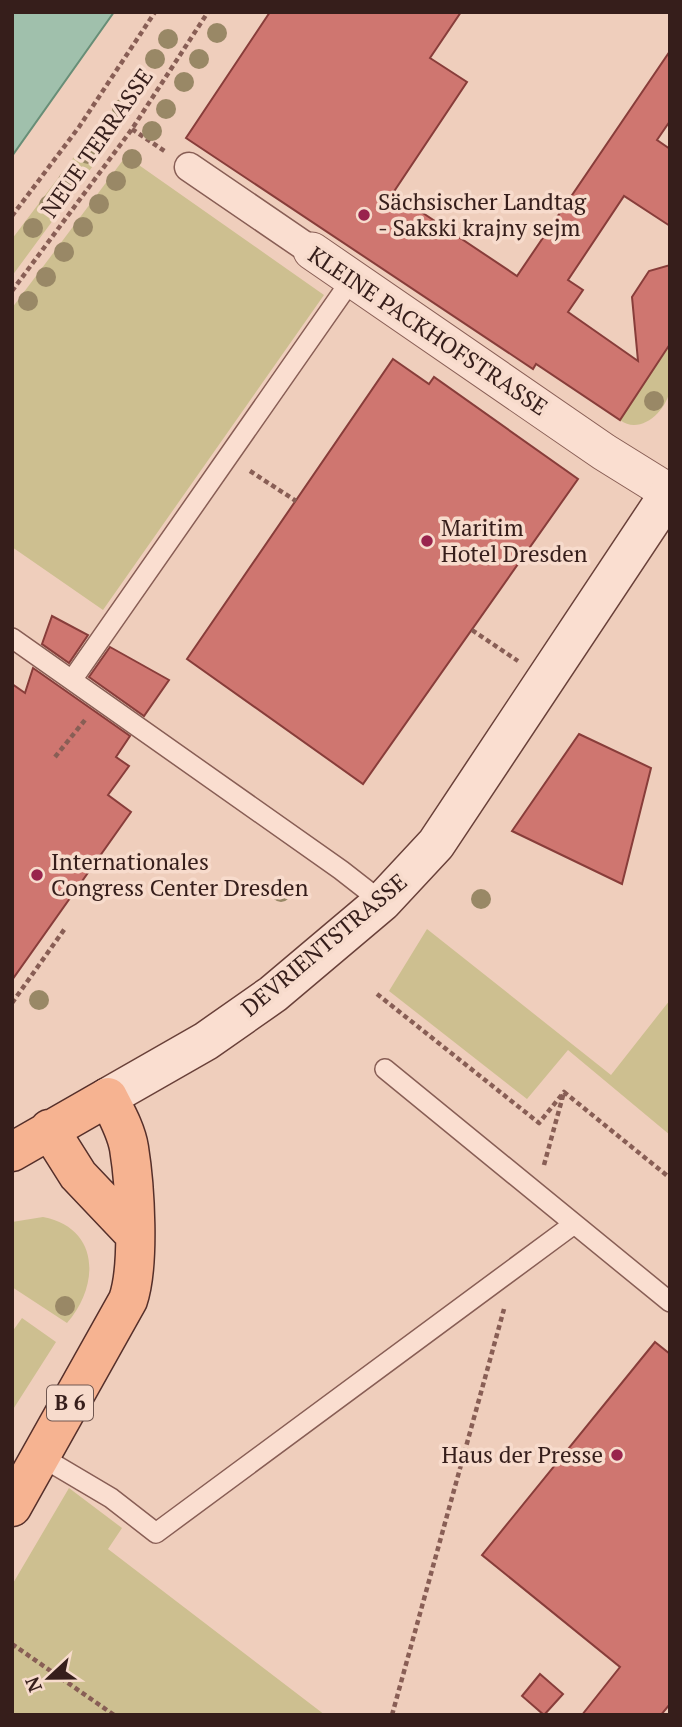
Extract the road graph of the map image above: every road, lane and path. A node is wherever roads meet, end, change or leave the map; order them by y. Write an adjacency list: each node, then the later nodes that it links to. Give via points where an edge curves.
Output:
1 (155, 12): 5 (path, via 79,127)
2 (208, 12): 3 (path, NEUE TERRASSE)
3 (132, 129): 4 (path); 8 (path, NEUE TERRASSE)
4 (189, 167): 6 (street, KLEINE PACKHOFSTRASSE)
5 (12, 216)
6 (312, 251): 7 (street, KLEINE PACKHOFSTRASSE)
7 (352, 279): 10 (street, KLEINE PACKHOFSTRASSE); 15 (lane)
8 (12, 291)
9 (265, 480): 11 (path)
10 (670, 493): 18 (main road, DEVRIENTSTRASSE, via 436,844)
11 (296, 501)
12 (472, 630): 14 (path)
13 (12, 638): 15 (lane)
14 (512, 657)
15 (72, 680): 18 (lane)
16 (77, 729): 17 (path)
17 (55, 757)
18 (382, 902): 24 (main road, DEVRIENTSTRASSE, via 273,994 194,1048)
19 (66, 927): 21 (path)
20 (377, 993): 23 (path, via 540,1123)
21 (12, 1003)
22 (385, 1069): 28 (lane)
23 (564, 1092): 27 (path); 28 (path)
24 (108, 1097): 25 (main road); 30 (main road, B 6, via 129,1146)
25 (48, 1129): 26 (main road); 30 (main road, via 78,1175)
26 (12, 1152)
27 (670, 1178)
28 (536, 1193): 29 (lane)
29 (574, 1224): 31 (lane); 32 (lane)
30 (134, 1234): 33 (main road, B 6, via 134,1282 128,1300)
31 (517, 1264): 33 (lane, via 156,1533); 37 (path)
32 (670, 1302)
33 (40, 1456): 34 (main road, B 6)
34 (12, 1507)
35 (12, 1644): 36 (path)
36 (114, 1715)
37 (392, 1715)

